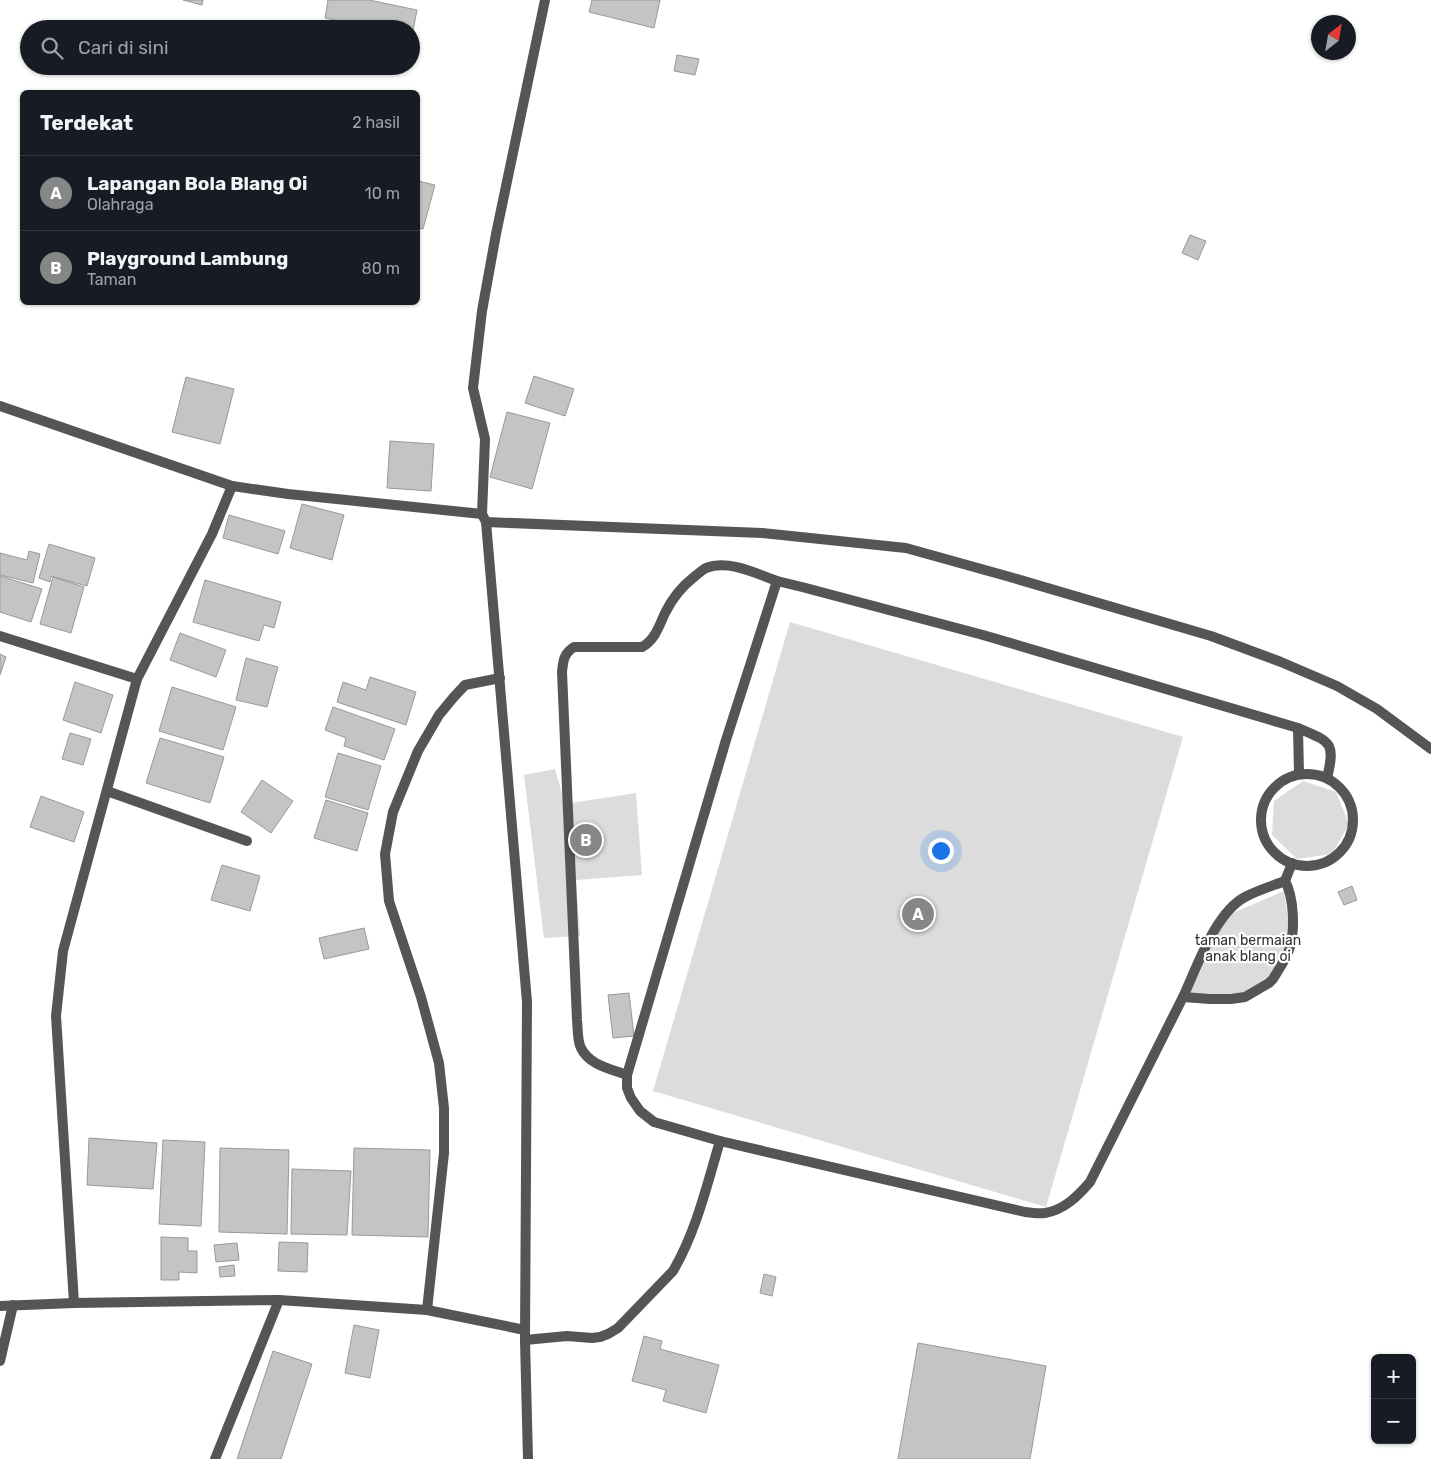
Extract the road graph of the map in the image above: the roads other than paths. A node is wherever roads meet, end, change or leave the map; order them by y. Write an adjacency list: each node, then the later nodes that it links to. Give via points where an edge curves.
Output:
1 (545, 0): 4 (street, via 496,234 473,388 485,439)
2 (0, 406): 3 (street)
3 (232, 486): 4 (street); 8 (street, via 212,534)
4 (484, 518): 7 (street); 10 (street, via 762,533 906,548 1211,636 1281,662 1337,686 1377,708)
5 (777, 581): 9 (street, via 983,635); 18 (street, via 726,740); 18 (street, via 733,566 706,568 679,590 648,644 642,647 574,647 563,658 580,1047 589,1058)
6 (0, 636): 8 (street)
7 (500, 678): 24 (street, via 465,685 439,715 418,751 393,812 385,854 389,901 439,1063 444,1108 444,1153); 25 (street, via 527,1002)
8 (137, 679): 13 (street)
9 (1298, 728): 11 (street); 12 (street, via 1325,740 1330,746)
10 (1431, 749)
11 (1299, 774): 12 (street); 15 (street, via 1276,785 1262,806 1262,832 1267,844 1275,854)
12 (1327, 778): 15 (street, via 1342,790 1352,807 1354,826 1348,844 1335,858 1317,866)
13 (107, 791): 14 (street); 21 (street, via 63,951 56,1016)
14 (246, 841)
15 (1292, 863): 16 (street)
16 (1285, 881): 17 (street, via 1244,897 1223,916); 17 (street, via 1292,903 1293,935 1290,949 1273,979 1245,997)
17 (1183, 997): 19 (street, via 1090,1182 1064,1206 1044,1214)
18 (627, 1075): 19 (street, via 631,1098 654,1122)
19 (720, 1141): 25 (street, via 696,1221 673,1271 618,1328 592,1338)
20 (279, 1300): 21 (street); 24 (street); 27 (street)
21 (74, 1303): 22 (street)
22 (13, 1305): 23 (street); 26 (street)
23 (0, 1306)
24 (427, 1310): 25 (street)
25 (525, 1335): 28 (street)
26 (0, 1361)
27 (215, 1459)
28 (528, 1459)

